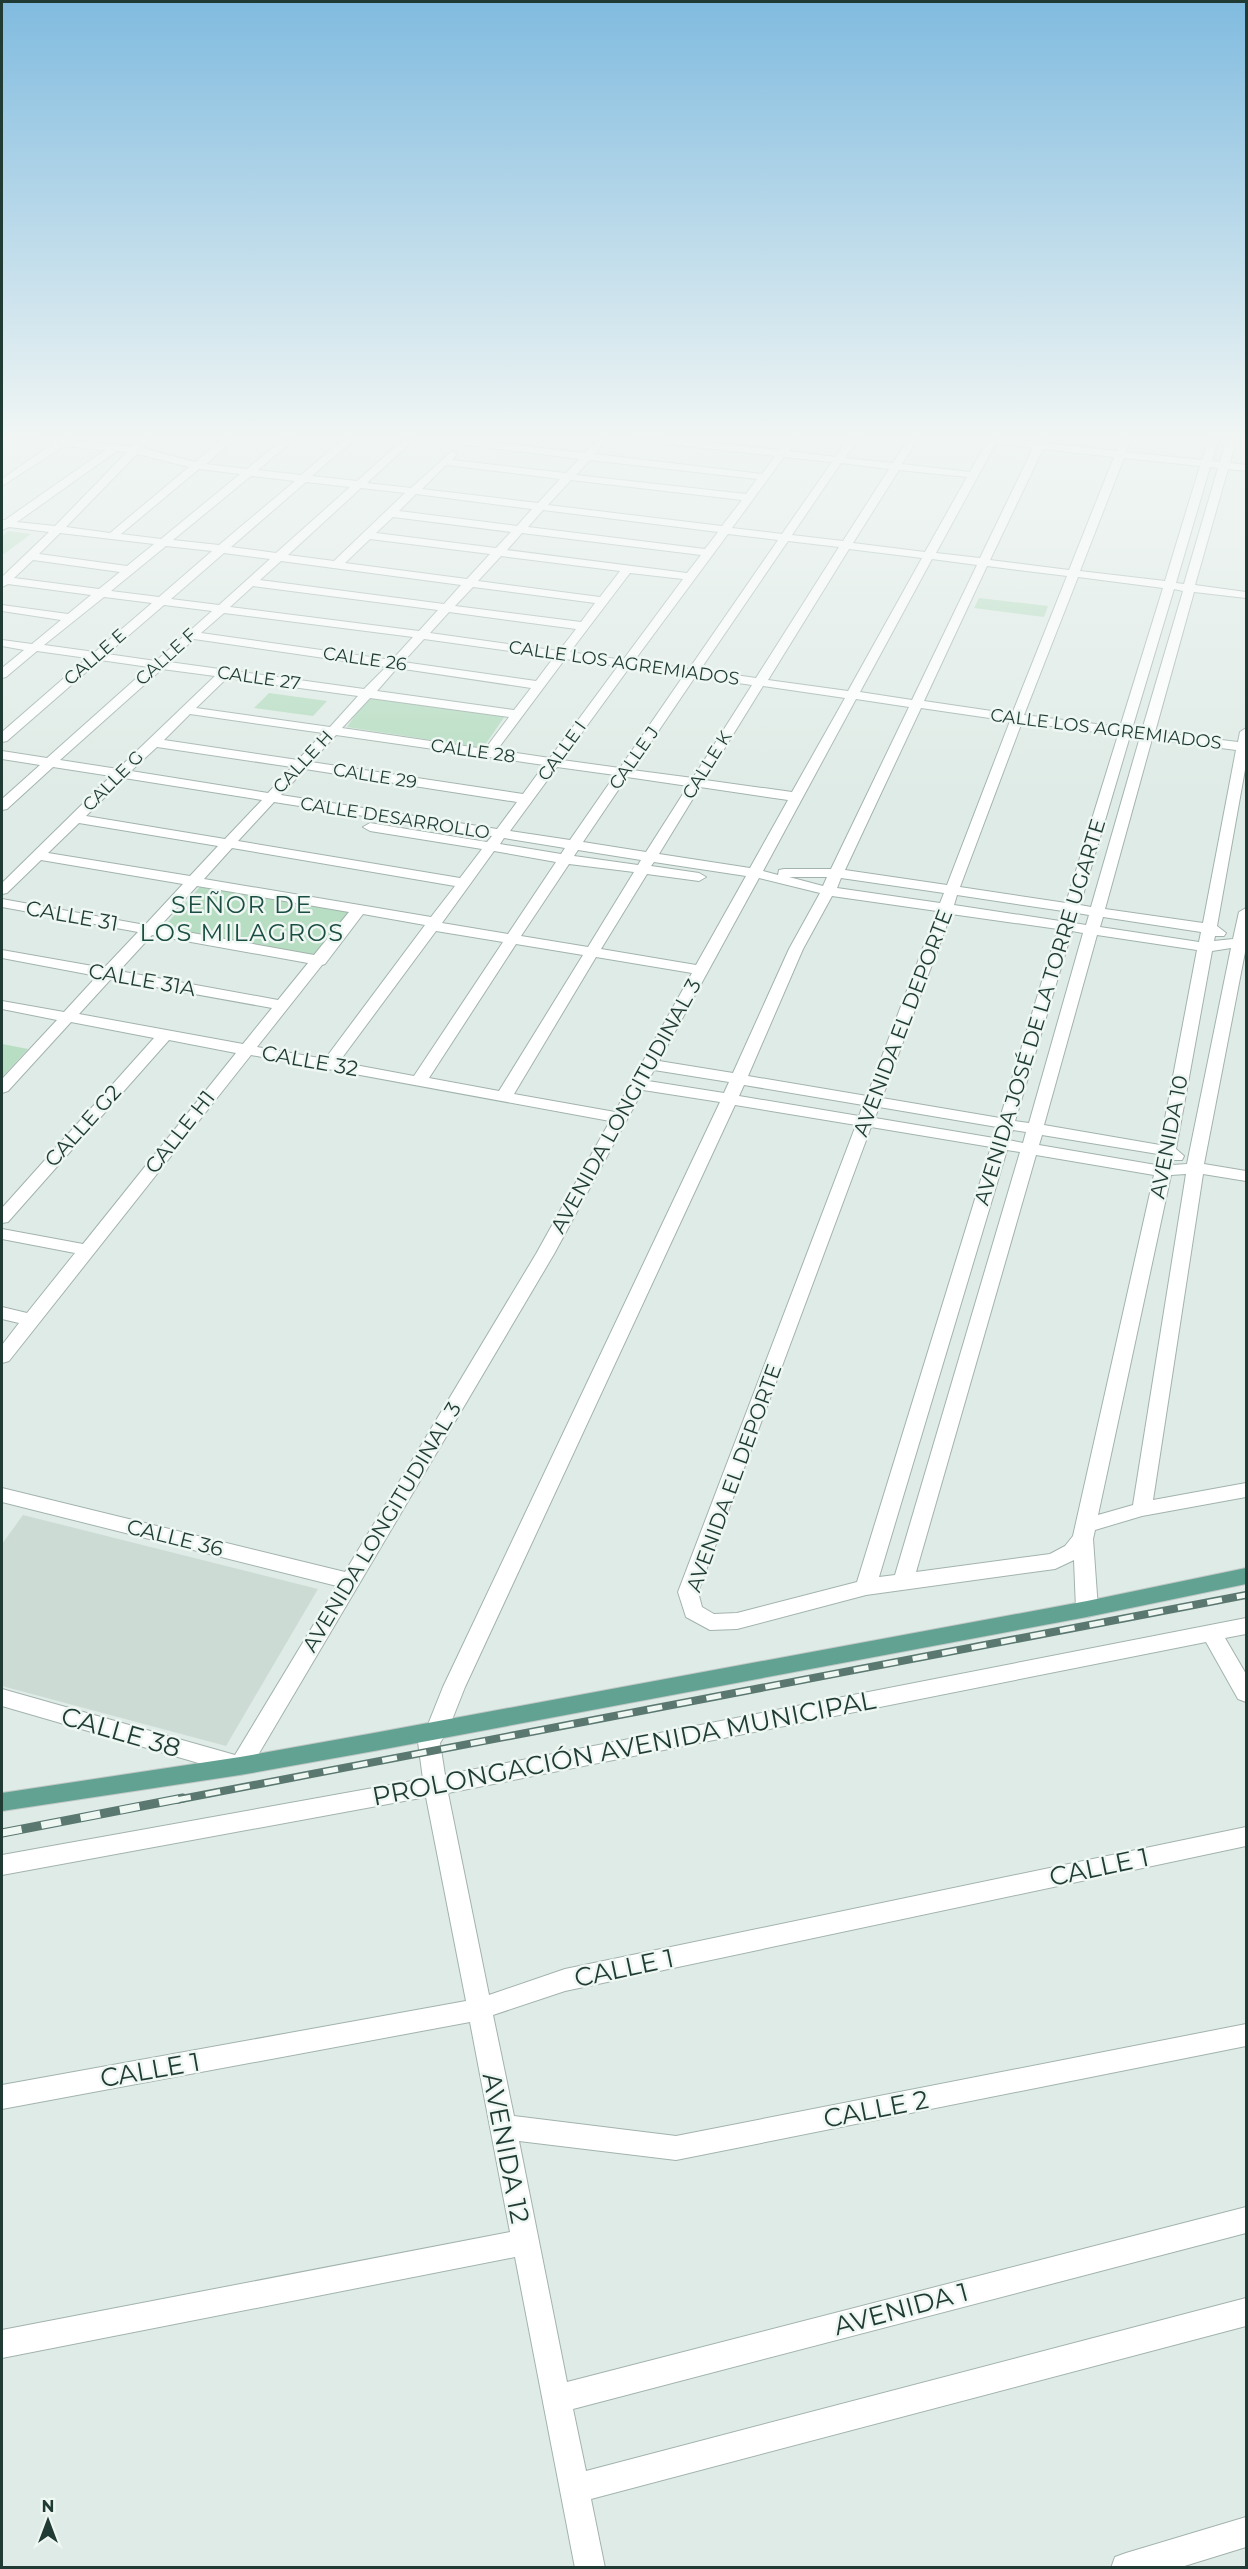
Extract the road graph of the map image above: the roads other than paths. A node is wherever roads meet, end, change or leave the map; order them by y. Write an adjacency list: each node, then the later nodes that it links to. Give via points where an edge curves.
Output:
1 (30, 557): 24 (street)
2 (37, 557): 21 (street)
3 (144, 557): 21 (street)
4 (212, 557): 31 (street, CALLE E)
5 (277, 557): 19 (street); 25 (street, CALLE F)
6 (344, 557): 19 (street)
7 (494, 557): 26 (street, CALLE H)
8 (535, 557): 20 (street)
9 (705, 557): 23 (street, CALLE I)
10 (772, 557): 48 (street, CALLE J)
11 (840, 557): 50 (street, CALLE K)
12 (923, 557): 53 (street, AVENIDA LONGITUDINAL 3)
13 (964, 557): 18 (street)
14 (985, 557): 18 (street, AVENIDA 12)
15 (1079, 557): 22 (street, AVENIDA EL DEPORTE)
16 (1178, 557): 27 (street, AVENIDA JOSÉ DE LA TORRE UGARTE)
17 (1197, 557): 28 (street, AVENIDA JOSÉ DE LA TORRE UGARTE)
18 (982, 562): 22 (street); 54 (street, AVENIDA 12)
19 (336, 565): 26 (street)
20 (627, 569): 23 (street); 32 (street)
21 (129, 570): 29 (street)
22 (1072, 573): 27 (street); 57 (street, AVENIDA EL DEPORTE)
23 (690, 577): 45 (street, CALLE I)
24 (3, 581): 29 (street, CALLE LOS AGREMIADOS)
25 (250, 582): 34 (street, CALLE F); 35 (street)
26 (470, 583): 32 (street); 35 (street, CALLE H)
27 (1169, 586): 28 (street); 59 (street, AVENIDA JOSÉ DE LA TORRE UGARTE)
28 (1188, 588): 30 (street); 60 (street, AVENIDA JOSÉ DE LA TORRE UGARTE)
29 (100, 592): 31 (street, CALLE LOS AGREMIADOS); 36 (street)
30 (1246, 595)
31 (160, 600): 34 (street, CALLE LOS AGREMIADOS); 43 (street, CALLE E)
32 (602, 601): 37 (street)
33 (2, 608): 36 (street)
34 (219, 609): 38 (street, CALLE F); 39 (street, CALLE LOS AGREMIADOS)
35 (445, 609): 37 (street); 39 (street, CALLE H)
36 (70, 618): 41 (street)
37 (582, 626): 42 (street)
38 (191, 635): 44 (street, CALLE 26); 46 (street, CALLE F)
39 (421, 635): 42 (street, CALLE LOS AGREMIADOS); 44 (street, CALLE H)
40 (2, 643): 41 (street, CALLE 27)
41 (35, 646): 43 (street, CALLE 27); 49 (street)
42 (561, 654): 45 (street, CALLE LOS AGREMIADOS); 51 (street)
43 (97, 656): 46 (street, CALLE 27); 61 (street, CALLE E)
44 (395, 663): 51 (street, CALLE 26); 52 (street, CALLE H)
45 (627, 663): 48 (street, CALLE LOS AGREMIADOS); 66 (street, CALLE I)
46 (159, 664): 47 (street, CALLE 27); 69 (street, CALLE F)
47 (225, 673): 52 (street, CALLE 27); 55 (street, CALLE G)
48 (693, 673): 50 (street, CALLE LOS AGREMIADOS); 70 (street, CALLE J)
49 (2, 674)
50 (759, 682): 53 (street, CALLE LOS AGREMIADOS); 72 (street, CALLE K)
51 (538, 685): 56 (street)
52 (368, 693): 56 (street, CALLE 27); 58 (street, CALLE H)
53 (851, 695): 54 (street, CALLE LOS AGREMIADOS); 73 (street, AVENIDA LONGITUDINAL 3)
54 (917, 704): 57 (street, CALLE LOS AGREMIADOS); 84 (street, AVENIDA 12)
55 (186, 710): 58 (street, CALLE 28); 62 (street, CALLE G)
56 (516, 714): 64 (street)
57 (1017, 718): 59 (street, CALLE LOS AGREMIADOS); 89 (street, AVENIDA EL DEPORTE)
58 (332, 731): 64 (street, CALLE 28); 67 (street, CALLE H)
59 (1125, 732): 60 (street, CALLE LOS AGREMIADOS); 92 (street, AVENIDA JOSÉ DE LA TORRE UGARTE)
60 (1147, 735): 63 (street, CALLE LOS AGREMIADOS); 95 (street, AVENIDA JOSÉ DE LA TORRE UGARTE)
61 (2, 738)
62 (153, 742): 67 (street, CALLE 29); 71 (street, CALLE G)
63 (1245, 742): 99 (street, AVENIDA 10)
64 (488, 753): 66 (street, CALLE 28)
65 (2, 755): 69 (street, CALLE DESARROLLO)
66 (554, 762): 70 (street, CALLE 28); 74 (street, CALLE I)
67 (301, 764): 74 (street, CALLE 29); 75 (street, CALLE H)
68 (2, 767): 69 (street, CALLE DESARROLLO)
69 (45, 768): 71 (street, CALLE DESARROLLO); 76 (street, CALLE F)
70 (624, 772): 72 (street, CALLE 28); 80 (street, CALLE J)
71 (113, 779): 75 (street, CALLE DESARROLLO); 77 (street, CALLE G)
72 (696, 783): 73 (street, CALLE 28); 83 (street, CALLE K)
73 (796, 797): 85 (street, AVENIDA LONGITUDINAL 3)
74 (527, 798): 78 (street, CALLE I)
75 (265, 804): 78 (street, CALLE DESARROLLO); 79 (street, CALLE H)
76 (2, 806)
77 (75, 818): 79 (street); 81 (street, CALLE G)
78 (496, 840): 80 (street, CALLE DESARROLLO); 82 (street, CALLE DESARROLLO); 87 (street, CALLE I)
79 (228, 844): 86 (street, CALLE H); 87 (street)
80 (574, 845): 82 (street, CALLE J); 83 (street, CALLE DESARROLLO)
81 (38, 855): 86 (street); 88 (street, CALLE G)
82 (566, 859): 83 (street, CALLE DESARROLLO); 102 (street, CALLE J)
83 (646, 863): 85 (street, CALLE DESARROLLO); 105 (street, CALLE K)
84 (836, 873): 85 (street, CALLE DESARROLLO); 89 (street, CALLE DESARROLLO); 90 (street, AVENIDA 12)
85 (751, 879): 90 (street, CALLE DESARROLLO); 108 (street, AVENIDA LONGITUDINAL 3)
86 (193, 881): 93 (street); 100 (street, CALLE H)
87 (464, 883): 97 (street, CALLE I)
88 (2, 890)
89 (953, 890): 92 (street, CALLE DESARROLLO); 94 (street, AVENIDA EL DEPORTE)
90 (828, 891): 94 (street, CALLE DESARROLLO); 117 (street, AVENIDA 12, via 796,949)
91 (2, 903): 100 (street, CALLE 31)
92 (1070, 908): 95 (street, CALLE DESARROLLO); 98 (street, AVENIDA JOSÉ DE LA TORRE UGARTE)
93 (359, 909): 97 (street); 107 (street, CALLE H1)
94 (946, 909): 98 (street, CALLE DESARROLLO); 123 (street, AVENIDA EL DEPORTE)
95 (1095, 912): 99 (street, CALLE DESARROLLO); 101 (street, AVENIDA JOSÉ DE LA TORRE UGARTE)
96 (1246, 912): 103 (street, AVENIDA 10)
97 (434, 924): 102 (street); 116 (street, CALLE I)
98 (1065, 926): 101 (street, CALLE DESARROLLO); 126 (street, AVENIDA JOSÉ DE LA TORRE UGARTE)
99 (1210, 929): 103 (street, CALLE DESARROLLO); 104 (street, AVENIDA 10)
100 (148, 930): 107 (street, CALLE 31); 109 (street, CALLE H)
101 (1090, 930): 104 (street, CALLE DESARROLLO); 127 (street, AVENIDA JOSÉ DE LA TORRE UGARTE)
102 (512, 939): 105 (street); 118 (street, CALLE J)
103 (1244, 943): 104 (street, CALLE DESARROLLO); 131 (street, AVENIDA 10)
104 (1206, 947): 130 (street, AVENIDA 10)
105 (592, 952): 108 (street); 121 (street, CALLE K)
106 (2, 954): 109 (street, CALLE 31A)
107 (320, 961): 111 (street, CALLE H1)
108 (700, 970): 115 (street, AVENIDA LONGITUDINAL 3)
109 (107, 974): 111 (street, CALLE 31A); 112 (street, CALLE H)
110 (2, 1005): 112 (street, CALLE 32)
111 (283, 1006): 114 (street, CALLE H1)
112 (67, 1017): 113 (street, CALLE 32); 120 (street, CALLE H)
113 (165, 1035): 114 (street, CALLE 32); 134 (street, CALLE G2)
114 (245, 1050): 116 (street, CALLE 32); 136 (street, CALLE H1)
115 (649, 1064): 117 (street); 119 (street, AVENIDA LONGITUDINAL 3)
116 (329, 1065): 118 (street, CALLE 32)
117 (738, 1080): 122 (street, AVENIDA 12); 123 (street)
118 (419, 1081): 121 (street, CALLE 32)
119 (639, 1084): 122 (street); 124 (street, AVENIDA LONGITUDINAL 3)
120 (2, 1088)
121 (504, 1097): 124 (street, CALLE 32)
122 (729, 1100): 125 (street); 153 (street, AVENIDA 12)
123 (873, 1102): 125 (street, AVENIDA EL DEPORTE); 126 (street)
124 (618, 1118): 145 (street, AVENIDA LONGITUDINAL 3, via 545,1254)
125 (866, 1123): 128 (street); 147 (street, AVENIDA EL DEPORTE, via 688,1592 693,1611 710,1622 737,1621)
126 (1007, 1124): 127 (street); 128 (street, AVENIDA JOSÉ DE LA TORRE UGARTE)
127 (1035, 1128): 129 (street, AVENIDA JOSÉ DE LA TORRE UGARTE); 130 (street)
128 (1001, 1145): 129 (street); 147 (street, AVENIDA JOSÉ DE LA TORRE UGARTE)
129 (1029, 1150): 132 (street); 146 (street, AVENIDA JOSÉ DE LA TORRE UGARTE)
130 (1167, 1151): 131 (street); 132 (street, AVENIDA 10)
131 (1195, 1168): 132 (street); 133 (street); 142 (street, AVENIDA 10)
132 (1163, 1171): 143 (street, AVENIDA 10)
133 (1246, 1176)
134 (2, 1218)
135 (2, 1233): 136 (street)
136 (87, 1250): 138 (street, CALLE H1)
137 (2, 1313): 138 (street)
138 (32, 1320): 139 (street, CALLE H1)
139 (2, 1357)
140 (1246, 1490): 142 (street)
141 (4, 1499): 145 (street, CALLE 36)
142 (1142, 1509): 143 (street)
143 (1085, 1532): 146 (street, via 1072,1551 1055,1561); 148 (street, AVENIDA 10)
144 (1246, 1576): 148 (main road)
145 (349, 1581): 154 (street, AVENIDA LONGITUDINAL 3)
146 (903, 1582): 147 (street)
147 (866, 1587)
148 (1088, 1609): 153 (main road)
149 (1246, 1626): 150 (street, PROLONGACIÓN AVENIDA MUNICIPAL)
150 (1211, 1632): 151 (street); 155 (street, PROLONGACIÓN AVENIDA MUNICIPAL)
151 (1246, 1693)
152 (2, 1698): 154 (street, CALLE 38)
153 (437, 1730): 154 (main road); 155 (street, AVENIDA 12, via 429,1742 429,1752)
154 (240, 1766): 156 (main road)
155 (437, 1786): 158 (street, PROLONGACIÓN AVENIDA MUNICIPAL); 159 (street, AVENIDA 12)
156 (2, 1802)
157 (1246, 1836): 159 (street, CALLE 1, via 565,1980)
158 (2, 1865)
159 (480, 2009): 161 (street, CALLE 1); 162 (street, AVENIDA 12)
160 (1246, 2036): 162 (street, CALLE 2, via 676,2148)
161 (2, 2097)
162 (502, 2127): 164 (street, AVENIDA 12)
163 (1246, 2220): 167 (street, AVENIDA 1)
164 (525, 2242): 166 (street); 167 (street, AVENIDA 12)
165 (1246, 2312): 168 (street)
166 (2, 2344)
167 (556, 2399): 168 (street, AVENIDA 12)
168 (574, 2489): 170 (street, AVENIDA 12)
169 (1246, 2532): 171 (street)
170 (590, 2568)
171 (1126, 2568)

